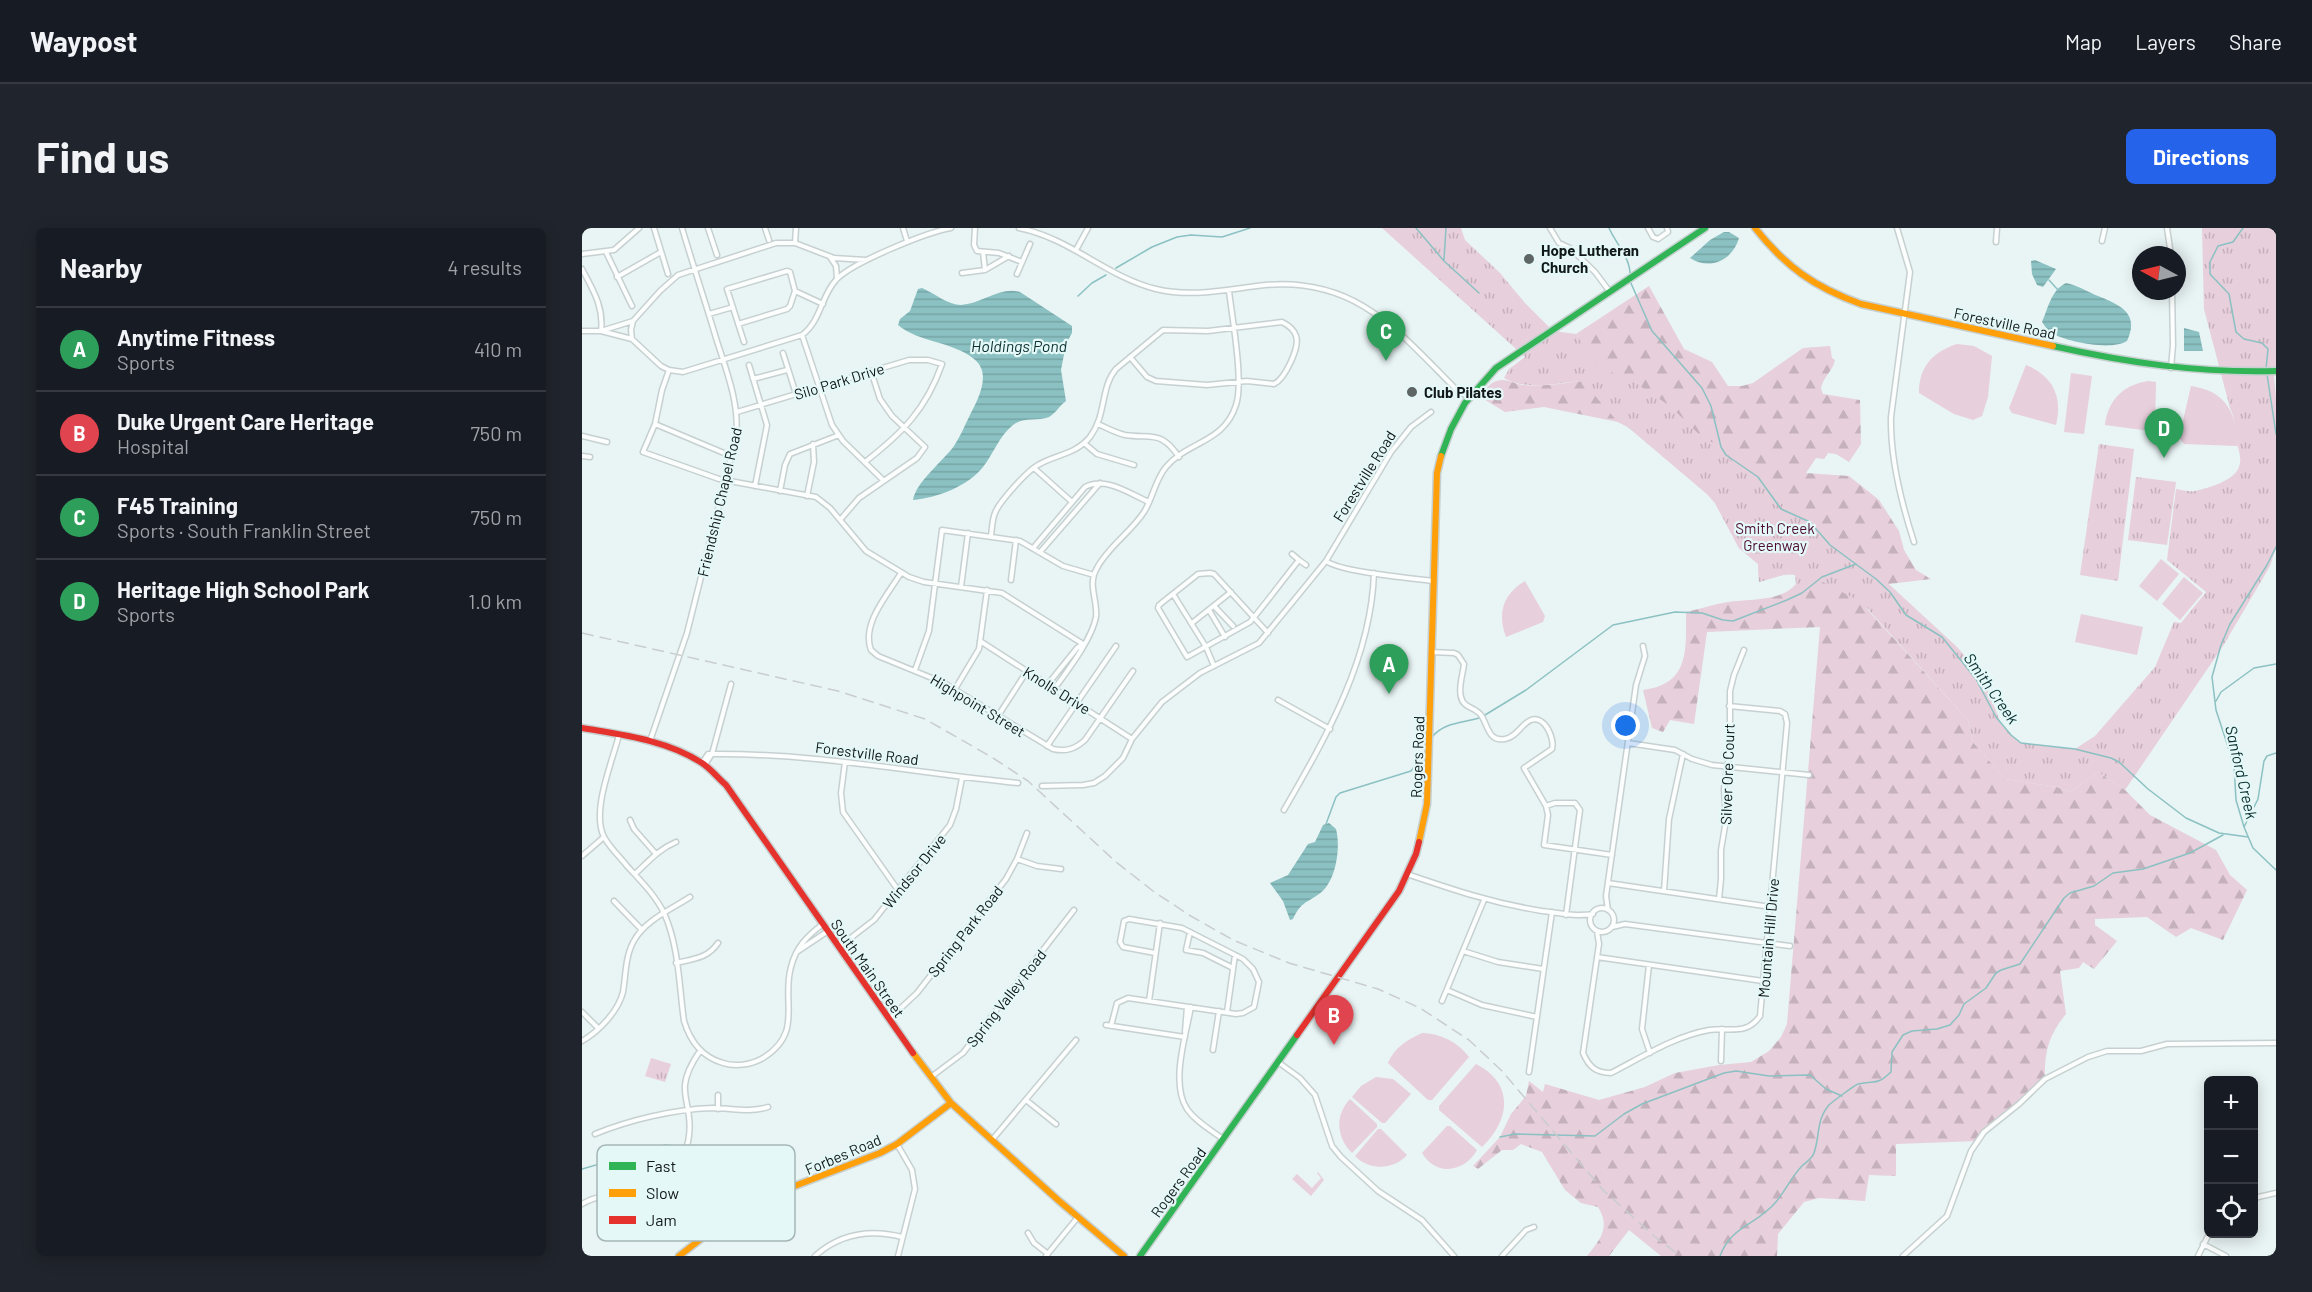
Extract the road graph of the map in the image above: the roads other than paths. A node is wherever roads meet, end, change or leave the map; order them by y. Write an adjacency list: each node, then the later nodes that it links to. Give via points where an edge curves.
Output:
1 (639, 228): 29 (street, via 620,246)
2 (654, 228): 30 (street)
3 (682, 228): 39 (street, Friendship Chapel Road)
4 (710, 228): 33 (street)
5 (765, 228): 21 (street)
6 (796, 228): 25 (street)
7 (903, 228): 23 (street)
8 (951, 228): 23 (street)
9 (975, 228): 31 (street, via 975,248)
10 (1019, 228): 28 (street)
11 (1088, 228): 28 (street)
12 (1550, 228): 48 (street, via 1560,243 1595,272)
13 (1648, 228): 14 (street, via 1658,239 1668,232)
14 (1666, 228)
15 (1705, 228): 48 (main road, Rogers Road)
16 (1755, 228): 54 (main road, Forestville Road, via 1782,261 1820,289)
17 (1897, 228): 54 (street, via 1910,272)
18 (1997, 228): 24 (street)
19 (2104, 228): 22 (street)
20 (2167, 228): 27 (street)
21 (769, 240)
22 (2102, 241)
23 (907, 242): 36 (street)
24 (1996, 242)
25 (795, 243): 34 (street); 39 (street, via 776,243)
26 (1030, 244): 37 (street)
27 (2170, 246)
28 (1076, 250): 47 (street, via 1152,288 1199,294)
29 (606, 252): 32 (street); 44 (street)
30 (661, 252): 42 (street); 44 (street)
31 (983, 252): 35 (street); 40 (street)
32 (582, 254)
33 (717, 255)
34 (830, 256): 36 (street); 45 (street)
35 (1009, 256): 37 (street); 40 (street)
36 (867, 261): 45 (street)
37 (1022, 262): 43 (street)
38 (582, 269): 59 (street, via 600,303)
39 (695, 269): 53 (street, Friendship Chapel Road); 55 (street, via 678,275)
40 (985, 270): 41 (street)
41 (962, 273)
42 (668, 274)
43 (1017, 274)
44 (617, 277): 51 (street)
45 (837, 279): 50 (street)
46 (795, 291): 50 (street); 52 (street, via 790,272 784,271 727,289); 56 (street, via 787,309)
47 (1229, 291): 57 (street); 76 (street, via 1299,285 1359,303 1395,327 1460,393)
48 (1610, 293): 76 (main road, Rogers Road, via 1493,371)
49 (2172, 300): 67 (street)
50 (823, 304): 60 (street, via 811,328)
51 (632, 306)
52 (733, 307): 53 (street); 56 (street)
53 (709, 314): 65 (street, Friendship Chapel Road)
54 (1905, 314): 67 (main road, Forestville Road); 107 (street, via 1890,436)
55 (633, 321): 59 (street); 61 (street)
56 (738, 324): 62 (street)
57 (1233, 328): 64 (street, via 1163,330); 73 (street); 73 (street, via 1282,322 1296,336 1291,359 1279,382)
58 (582, 331): 59 (street)
59 (601, 331): 61 (street)
60 (802, 335): 65 (street); 74 (street)
61 (632, 339): 68 (street)
62 (744, 342)
63 (783, 353): 69 (street)
64 (1130, 357): 73 (street, via 1147,377 1156,381 1207,385); 81 (street, via 1110,376)
65 (722, 359): 68 (street, via 683,372); 78 (street, Friendship Chapel Road)
66 (749, 366): 72 (street)
67 (2171, 369): 71 (main road, Forestville Road)
68 (669, 370): 80 (street)
69 (787, 370): 72 (street); 75 (street)
70 (871, 371): 74 (street, Silo Park Drive); 82 (street, via 880,399); 82 (street, Silo Park Drive, via 909,360 942,364 932,392)
71 (2276, 371)
72 (753, 379): 77 (street)
73 (1238, 382): 90 (street, via 1236,405 1227,423)
74 (819, 387): 75 (street, Silo Park Drive); 83 (street)
75 (796, 394): 77 (street, Silo Park Drive)
76 (1468, 396): 118 (main road, Rogers Road, via 1451,428 1437,473)
77 (761, 405): 78 (street, Silo Park Drive); 98 (street, via 767,425)
78 (737, 411): 89 (street, Friendship Chapel Road)
79 (1431, 412): 112 (street, Forestville Road, via 1411,426 1391,452)
80 (655, 424): 89 (street); 95 (street, via 643,452)
81 (1098, 424): 86 (street); 90 (street, via 1124,435 1162,438)
82 (906, 428): 92 (street); 96 (street, via 925,447 917,458)
83 (839, 435): 87 (street); 92 (street)
84 (582, 436): 85 (street)
85 (607, 442)
86 (1084, 443): 93 (street, via 1097,454); 94 (street)
87 (813, 444): 99 (street, via 795,450 787,458); 100 (street, via 814,462)
88 (582, 456): 91 (street)
89 (731, 456): 95 (street, Friendship Chapel Road)
90 (1179, 457): 102 (street, via 1161,474)
91 (590, 458)
92 (865, 462): 96 (street)
93 (1134, 465)
94 (1034, 468): 101 (street); 105 (street, via 997,508)
95 (725, 480): 98 (street); 155 (street, Friendship Chapel Road, via 687,633)
96 (883, 480): 103 (street, via 859,498)
97 (1101, 483): 101 (street, via 1085,487); 102 (street); 109 (street)
98 (755, 486): 99 (street)
99 (780, 491): 100 (street)
100 (807, 496): 103 (street, via 822,500)
101 (1072, 502): 108 (street)
102 (1149, 502): 116 (street)
103 (840, 520): 114 (street, via 866,551)
104 (968, 533): 105 (street); 119 (street, via 942,530); 120 (street)
105 (991, 536): 106 (street)
106 (1016, 540): 108 (street); 117 (street)
107 (1914, 542)
108 (1034, 547): 109 (street)
109 (1041, 551): 116 (street, via 1063,566)
110 (1292, 554): 111 (street)
111 (1299, 560): 113 (street); 126 (street)
112 (1326, 561): 115 (street); 129 (street, Forestville Road)
113 (1306, 565)
114 (901, 573): 119 (street); 139 (street, Highpoint Street, via 873,619 869,645 875,654)
115 (1374, 573): 118 (street); 152 (street, via 1355,667)
116 (1094, 575): 132 (street, via 1095,620)
117 (1011, 580)
118 (1433, 581): 137 (main road, Rogers Road)
119 (935, 583): 120 (street); 139 (street, via 928,637)
120 (961, 587): 121 (street)
121 (987, 590): 131 (street); 132 (street, via 1002,593)
122 (1231, 592): 123 (street, via 1215,574 1202,572); 124 (street); 126 (street)
123 (1173, 594): 127 (street); 135 (street, via 1159,604 1159,613 1187,657)
124 (1214, 606): 125 (street); 128 (street)
125 (1209, 610): 127 (street); 130 (street)
126 (1254, 617): 129 (street); 130 (street)
127 (1192, 623): 135 (street)
128 (1233, 626)
129 (1268, 633): 138 (street, Forestville Road, via 1250,649)
130 (1225, 637): 135 (street)
131 (980, 641): 140 (street, Knolls Drive); 145 (street, via 975,658)
132 (1083, 644): 143 (street); 144 (street)
133 (1116, 646): 147 (street)
134 (1643, 646): 156 (street)
135 (1206, 647): 138 (street)
136 (1744, 650): 148 (street, Silver Ore Court, via 1734,675)
137 (1431, 652): 168 (street, via 1454,653 1462,660 1461,698 1481,715 1493,736 1513,736 1534,720 1542,722 1552,735 1552,749 1524,768); 181 (main road, Rogers Road, via 1427,804 1422,838)
138 (1214, 666): 154 (street, Forestville Road, via 1162,702)
139 (915, 670): 145 (street, Highpoint Street)
140 (1027, 671): 143 (street, Knolls Drive); 149 (street)
141 (1133, 671): 150 (street)
142 (730, 684): 158 (street)
143 (1048, 684): 144 (street, Knolls Drive)
144 (1055, 688): 147 (street, Knolls Drive)
145 (955, 689): 149 (street, Highpoint Street)
146 (1278, 700): 152 (street)
147 (1077, 703): 150 (street, Knolls Drive); 157 (street)
148 (1729, 706): 162 (street, Silver Ore Court); 163 (street, Mountain Hill Drive, via 1785,714)
149 (998, 716): 157 (street, Highpoint Street)
150 (1101, 717): 154 (street, Knolls Drive); 157 (street, via 1079,745 1066,751)
151 (582, 728): 153 (main road, South Main Street)
152 (1330, 729): 169 (street)
153 (620, 735): 155 (main road, South Main Street); 172 (street, via 601,803 599,817)
154 (1132, 739): 167 (street, Forestville Road, via 1123,758 1094,783)
155 (650, 741): 161 (main road, South Main Street)
156 (1628, 743): 159 (street); 177 (street)
157 (1047, 746)
158 (712, 754): 160 (street, Forestville Road, via 771,754); 161 (street)
159 (1683, 754): 162 (street); 184 (street, via 1668,826)
160 (846, 762): 165 (street, Forestville Road); 183 (street, via 841,793 843,812)
161 (702, 763): 201 (main road, South Main Street, via 726,785)
162 (1727, 767): 163 (street); 187 (street, Silver Ore Court)
163 (1782, 772): 164 (street); 190 (street, Mountain Hill Drive)
164 (1809, 775)
165 (962, 778): 166 (street, Forestville Road); 183 (street, Windsor Drive, via 950,825)
166 (1018, 783)
167 (1041, 786)
168 (1546, 806): 174 (street, via 1544,845); 174 (street, via 1575,803 1580,810)
169 (1284, 810)
170 (630, 820): 175 (street)
171 (1027, 833): 178 (street, Spring Park Road)
172 (604, 837): 176 (street); 180 (street)
173 (676, 842): 175 (street)
174 (1576, 850): 177 (street); 197 (street)
175 (656, 854): 180 (street)
176 (582, 855)
177 (1612, 855): 182 (street)
178 (1017, 859): 179 (street); 233 (street, Spring Park Road, via 917,993)
179 (1061, 869)
180 (635, 874): 195 (street)
181 (1407, 874): 188 (street); 244 (main road, Rogers Road, via 1399,891)
182 (1608, 883): 184 (street); 185 (street)
183 (898, 890): 214 (street, Windsor Drive, via 865,929)
184 (1664, 891): 187 (street)
185 (1606, 896): 191 (street); 193 (street)
186 (690, 897): 195 (street)
187 (1719, 899): 190 (street)
188 (1485, 900): 194 (street); 216 (street)
189 (614, 901): 205 (street)
190 (1771, 907): 211 (street, Mountain Hill Drive)
191 (1599, 909): 193 (street); 196 (street)
192 (1074, 910): 246 (street, Spring Valley Road, via 963,1053)
193 (1608, 910): 199 (street)
194 (1552, 912): 197 (street); 223 (street)
195 (664, 914): 205 (street); 220 (street)
196 (1593, 914): 198 (street); 202 (street)
197 (1566, 915): 198 (street)
198 (1580, 916): 202 (street)
199 (1613, 917): 203 (street); 204 (street)
200 (1160, 923): 209 (street); 217 (street); 217 (street, via 1126,919 1122,923 1123,947)
201 (823, 924): 206 (main road, South Main Street); 215 (street, via 806,937)
202 (1591, 924): 207 (street)
203 (1625, 924): 204 (street); 211 (street)
204 (1612, 927): 208 (street)
205 (642, 930): 234 (street, via 629,949 619,1004)
206 (828, 931): 214 (main road, South Main Street); 215 (street)
207 (1597, 931): 208 (street); 212 (street, Mountain Hill Drive)
208 (1606, 931): 212 (street, Mountain Hill Drive)
209 (1190, 932): 218 (street); 222 (street, via 1186,950 1203,953)
210 (718, 943): 220 (street, via 704,956)
211 (1768, 943): 213 (street); 224 (street, Mountain Hill Drive)
212 (1599, 944): 219 (street, Mountain Hill Drive)
213 (1790, 946)
214 (839, 947): 233 (main road, South Main Street)
215 (798, 951): 241 (street, via 789,971 788,1020 777,1047 756,1061 732,1065)
216 (1463, 951): 223 (street, via 1498,962); 225 (street)
217 (1155, 953): 226 (street)
218 (1235, 955): 222 (street); 231 (street, via 1249,963 1259,982 1254,1007 1243,1013)
219 (1598, 957): 221 (street); 242 (street, Mountain Hill Drive, via 1583,1053 1587,1063 1594,1070 1611,1073)
220 (676, 963): 241 (street, via 684,1021)
221 (1649, 965): 224 (street); 242 (street, via 1642,1029)
222 (1233, 968): 231 (street)
223 (1543, 969): 232 (street)
224 (1763, 981): 235 (street, Mountain Hill Drive, via 1760,1016 1755,1024 1746,1029)
225 (1447, 990): 227 (street); 232 (street, via 1482,1005)
226 (1149, 1001): 228 (street); 236 (street, via 1120,1001 1109,1026)
227 (1442, 1001)
228 (1189, 1007): 229 (street); 236 (street)
229 (1219, 1011): 231 (street); 240 (street)
230 (582, 1012): 234 (street)
231 (1227, 1012)
232 (1537, 1017): 245 (street)
233 (889, 1020): 246 (main road, South Main Street)
234 (598, 1028): 238 (street)
235 (1722, 1029): 242 (street, Mountain Hill Drive, via 1708,1030); 243 (street)
236 (1185, 1035): 256 (street, via 1180,1090 1186,1108)
237 (1076, 1040): 248 (street)
238 (582, 1041)
239 (2276, 1043): 279 (street, via 2167,1044 2141,1052 2107,1051 2045,1079 1984,1132 1966,1163 1947,1216)
240 (1213, 1050)
241 (700, 1051): 252 (street, via 685,1082)
242 (1650, 1053)
243 (1721, 1061)
244 (1277, 1062): 256 (main road, Rogers Road); 277 (street, via 1300,1078 1315,1095 1330,1142 1341,1157 1378,1191 1422,1220)
245 (1529, 1071)
246 (931, 1077): 249 (main road, South Main Street)
247 (718, 1095): 251 (street)
248 (1026, 1100): 253 (street); 255 (street)
249 (951, 1103): 255 (main road, South Main Street); 257 (main road, Forbes Road)
250 (768, 1107): 251 (street)
251 (718, 1108): 252 (street)
252 (688, 1111): 254 (street, via 640,1118); 258 (street)
253 (1056, 1124)
254 (594, 1134)
255 (991, 1140): 264 (main road, South Main Street)
256 (1224, 1140): 276 (main road, Rogers Road)
257 (897, 1144): 259 (main road, Forbes Road); 267 (street, via 915,1179 914,1198)
258 (688, 1145)
259 (795, 1186)
260 (2276, 1193): 261 (street)
261 (2258, 1197)
262 (597, 1198): 263 (street)
263 (582, 1204)
264 (1078, 1217): 271 (street); 275 (main road, South Main Street)
265 (1534, 1227): 278 (street, via 1526,1230)
266 (1028, 1233): 271 (street)
267 (902, 1237): 273 (street, via 877,1232 856,1234); 274 (street)
268 (2206, 1238): 270 (street)
269 (697, 1241): 272 (main road, Forbes Road)
270 (2203, 1244): 280 (street); 281 (street)
271 (1047, 1255)
272 (679, 1256)
273 (815, 1256)
274 (898, 1256)
275 (1125, 1256)
276 (1140, 1256)
277 (1454, 1256)
278 (1503, 1256)
279 (1903, 1256)
280 (2198, 1256)
281 (2226, 1256)

